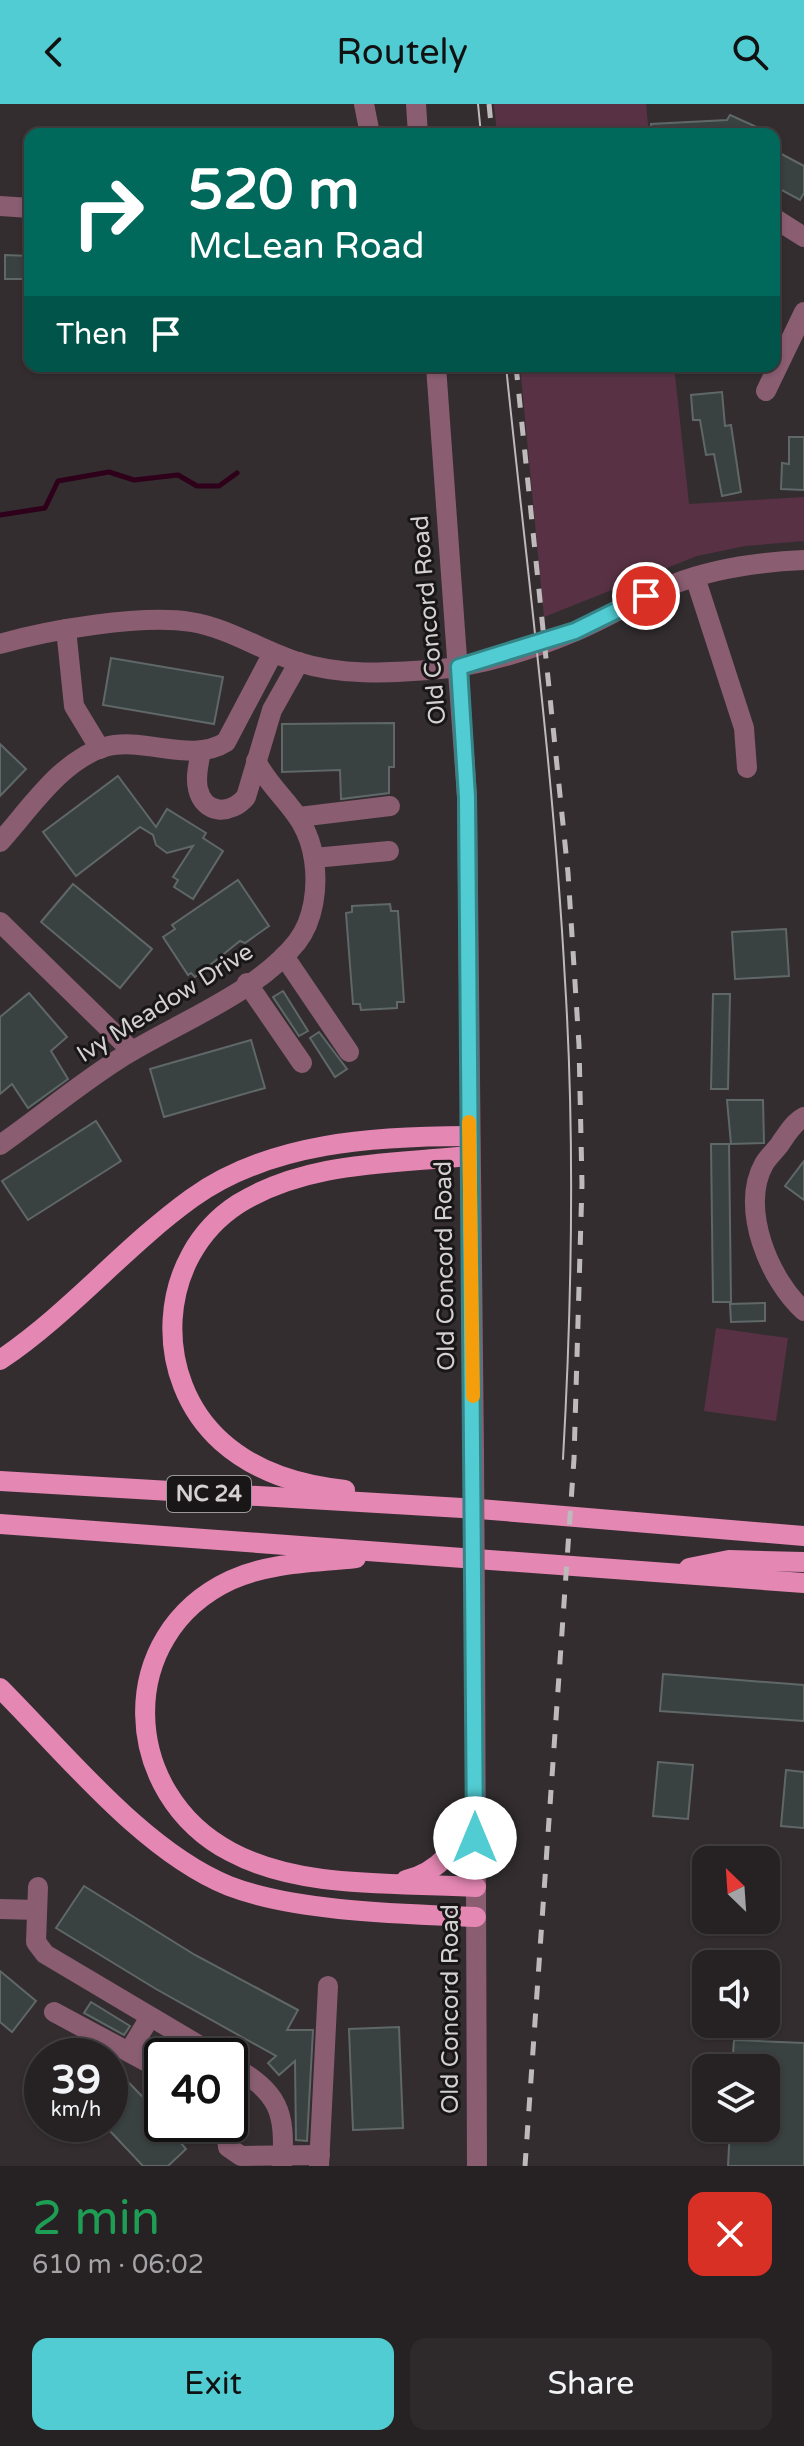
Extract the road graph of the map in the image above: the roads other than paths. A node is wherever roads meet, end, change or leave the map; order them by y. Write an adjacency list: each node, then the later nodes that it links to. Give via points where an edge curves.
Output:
1 (364, 104): 3 (street)
2 (416, 104): 4 (street)
3 (369, 128)
4 (418, 128)
5 (0, 206): 6 (street)
6 (24, 208)
7 (780, 222): 8 (street)
8 (804, 237)
9 (804, 312): 10 (street)
10 (780, 362)
11 (436, 372): 20 (street, Old Concord Road)
12 (775, 372): 13 (street)
13 (766, 391)
14 (804, 560): 15 (street)
15 (695, 577): 20 (street, via 575,631); 24 (street, via 744,728)
16 (66, 629): 17 (street); 18 (street, via 176,620 211,627); 21 (street, via 74,706)
17 (0, 644)
18 (273, 653): 19 (street); 22 (street, via 232,734)
19 (299, 662): 20 (street, via 345,672); 23 (street, via 272,710)
20 (459, 667): 38 (street, Old Concord Road, via 467,797)
21 (100, 749): 22 (street, via 126,744); 27 (street, via 70,766)
22 (208, 750): 23 (street); 23 (street, via 198,792 213,810 239,805)
23 (256, 761): 26 (street, Ivy Meadow Drive)
24 (747, 768)
25 (390, 806): 26 (street)
26 (299, 817): 29 (street, Ivy Meadow Drive)
27 (0, 842)
28 (389, 851): 29 (street)
29 (314, 858): 31 (street, Ivy Meadow Drive, via 309,919)
30 (0, 922): 33 (street)
31 (284, 956): 32 (street, Ivy Meadow Drive); 34 (street)
32 (247, 983): 33 (street, Ivy Meadow Drive); 35 (street)
33 (132, 1051): 37 (street, Ivy Meadow Drive)
34 (349, 1052)
35 (302, 1063)
36 (804, 1117): 39 (street, via 764,1164 756,1216 778,1281)
37 (0, 1145)
38 (469, 1146): 40 (main road, via 401,1138 281,1156 238,1172 172,1214); 42 (main road, via 305,1175 258,1193 220,1219 195,1250 179,1282 172,1315 174,1357 187,1395 209,1428 239,1456 298,1482 396,1496); 50 (street, Old Concord Road, bridge)
39 (804, 1311)
40 (0, 1360)
41 (0, 1481): 42 (main road, NC 24)
42 (419, 1506): 44 (main road, NC 24)
43 (0, 1524): 45 (main road, NC 24)
44 (804, 1536)
45 (391, 1554): 47 (main road, NC 24); 51 (main road, via 272,1566 210,1593 164,1643 149,1678 144,1720 151,1762 167,1795 213,1842 262,1866 336,1879)
46 (804, 1562): 47 (main road, via 729,1560)
47 (666, 1573): 48 (main road, NC 24)
48 (804, 1583)
49 (0, 1688): 56 (main road, via 125,1814 205,1875 259,1896 296,1902)
50 (475, 1813): 51 (main road, via 444,1861); 53 (street, Old Concord Road)
51 (396, 1882): 53 (main road)
52 (38, 1887): 55 (street)
53 (476, 1887): 56 (street, Old Concord Road)
54 (0, 1909): 55 (street)
55 (37, 1910): 59 (street, via 36,1942 45,1954)
56 (476, 1917): 67 (street, Old Concord Road)
57 (328, 1986): 66 (street)
58 (54, 2012): 61 (street)
59 (150, 2017): 60 (street); 61 (street)
60 (186, 2038)
61 (129, 2052): 62 (street)
62 (144, 2060)
63 (248, 2076): 65 (street, via 267,2088 279,2108)
64 (227, 2142): 65 (street, via 241,2156)
65 (282, 2160): 66 (street)
66 (320, 2161)
67 (477, 2166)

